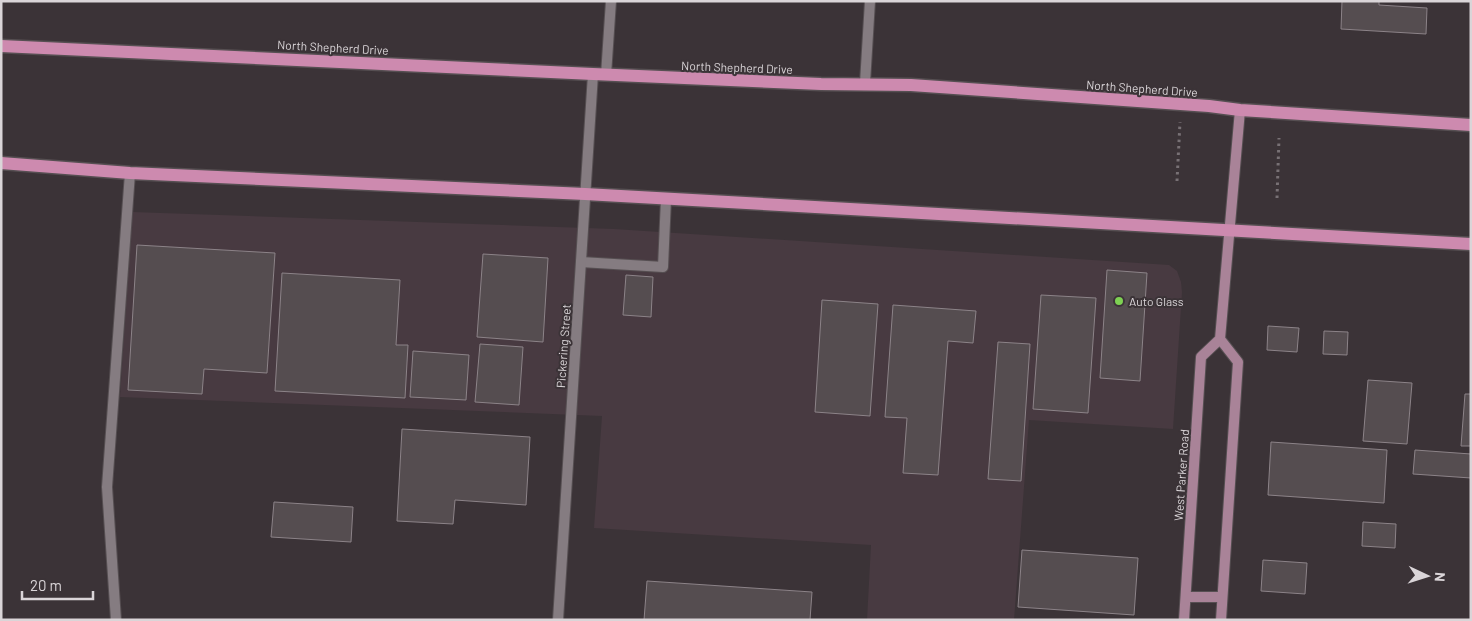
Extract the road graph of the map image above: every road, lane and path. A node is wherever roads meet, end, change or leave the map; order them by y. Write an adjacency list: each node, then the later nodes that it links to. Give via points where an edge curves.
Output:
1 (611, 1): 4 (street, Pickering Street)
2 (870, 1): 5 (street)
3 (1, 46): 4 (main road, North Shepherd Drive)
4 (600, 74): 5 (main road, North Shepherd Drive); 13 (street, Pickering Street)
5 (865, 83): 6 (main road, North Shepherd Drive)
6 (1240, 110): 8 (main road, North Shepherd Drive); 16 (main road)
7 (1180, 122): 12 (path)
8 (1471, 125)
9 (1279, 138): 14 (path)
10 (1, 163): 11 (main road)
11 (130, 173): 13 (main road); 22 (street, via 107,487)
12 (1177, 181)
13 (585, 194): 15 (main road); 18 (street, Pickering Street)
14 (1277, 198)
15 (666, 199): 16 (main road); 18 (street, via 663,267)
16 (1230, 230): 17 (main road); 19 (main road)
17 (1471, 244)
18 (581, 262): 23 (street, Pickering Street)
19 (1220, 339): 20 (main road, West Parker Road, via 1200,358); 21 (main road, via 1238,362)
20 (1186, 597): 21 (main road); 24 (main road, West Parker Road)
21 (1222, 597): 25 (main road)
22 (116, 620)
23 (558, 620)
24 (1184, 620)
25 (1221, 620)

